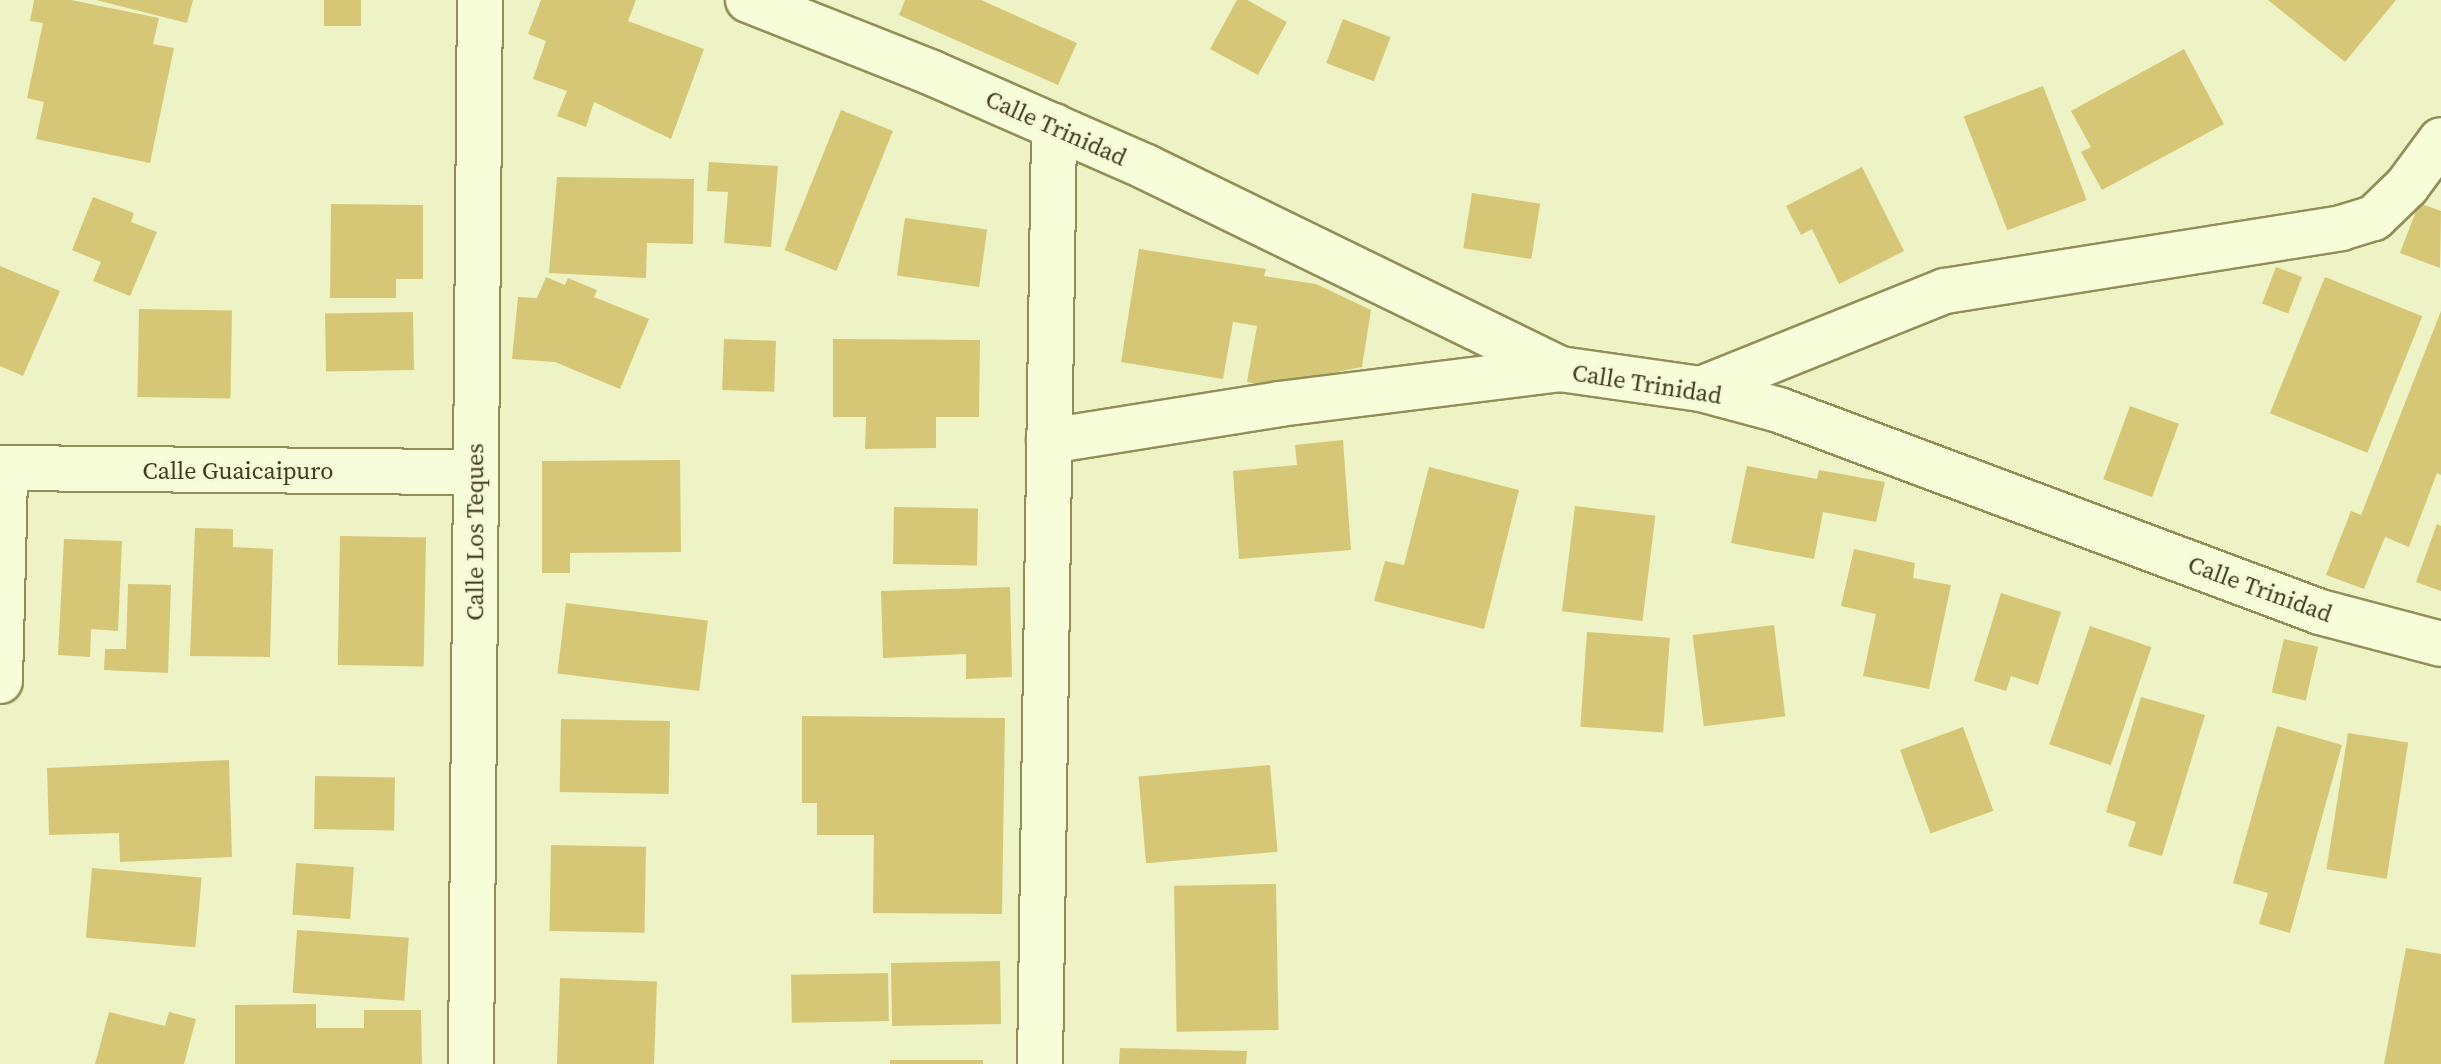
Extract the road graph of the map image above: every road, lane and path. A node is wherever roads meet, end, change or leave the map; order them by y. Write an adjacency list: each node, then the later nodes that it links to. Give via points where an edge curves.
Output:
1 (480, 0): 10 (street, Calle Los Teques)
2 (748, 0): 3 (street, Calle Trinidad)
3 (837, 18): 4 (street, Calle Trinidad)
4 (1054, 126): 6 (street, Calle Trinidad); 8 (street)
5 (2441, 140): 7 (street, via 2407,186 2374,218 2341,228 1945,291)
6 (1560, 369): 7 (street, Calle Trinidad); 8 (street, via 1279,404)
7 (1701, 389): 11 (street, Calle Trinidad, via 1841,431 2320,612)
8 (1049, 441): 14 (street)
9 (3, 469): 10 (street, Calle Guaicaipuro); 12 (street)
10 (476, 472): 13 (street, Calle Los Teques)
11 (2441, 644)
12 (0, 681)
13 (471, 1064)
14 (1040, 1064)

